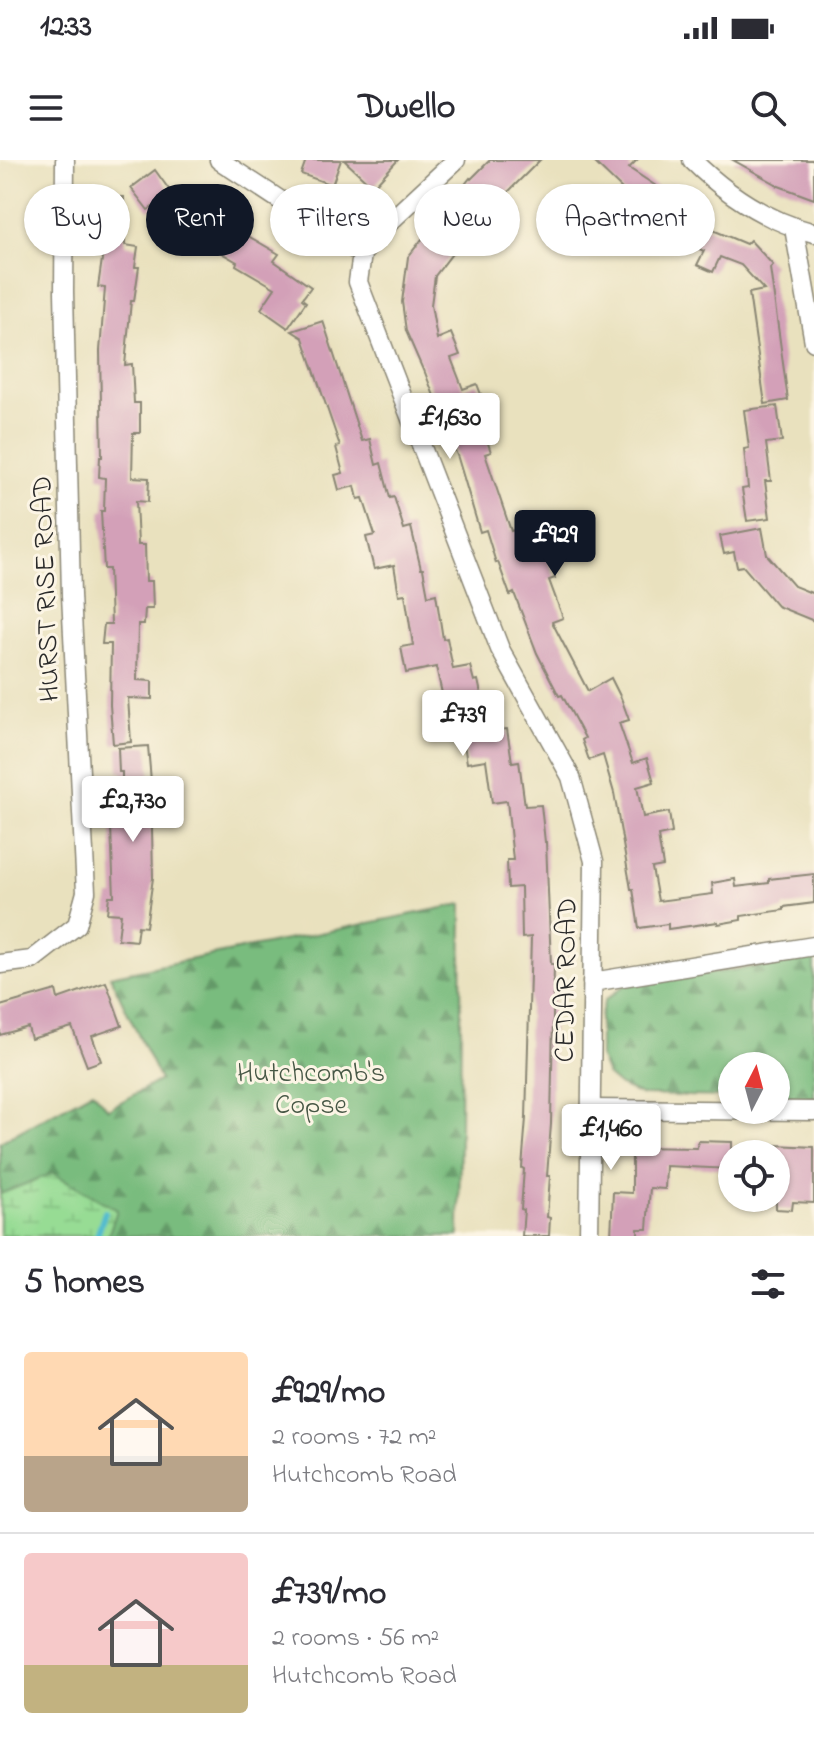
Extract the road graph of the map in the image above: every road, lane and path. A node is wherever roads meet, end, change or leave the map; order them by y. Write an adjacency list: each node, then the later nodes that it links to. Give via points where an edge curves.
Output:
1 (65, 160): 12 (street, HURST RISE ROAD, via 71,595 86,892 77,925 32,960)
2 (219, 160): 5 (street)
3 (456, 160): 6 (street)
4 (692, 160): 7 (street, via 749,207)
5 (270, 194)
6 (398, 214)
7 (794, 228): 8 (street); 10 (street)
8 (814, 233)
9 (362, 256): 13 (street, CEDAR ROAD, via 358,282 500,649 571,777 594,861)
10 (814, 342)
11 (814, 946): 13 (street)
12 (0, 964)
13 (592, 982): 14 (street, CEDAR ROAD)
14 (590, 1109): 15 (street); 16 (street, CEDAR ROAD)
15 (814, 1111)
16 (589, 1236)

